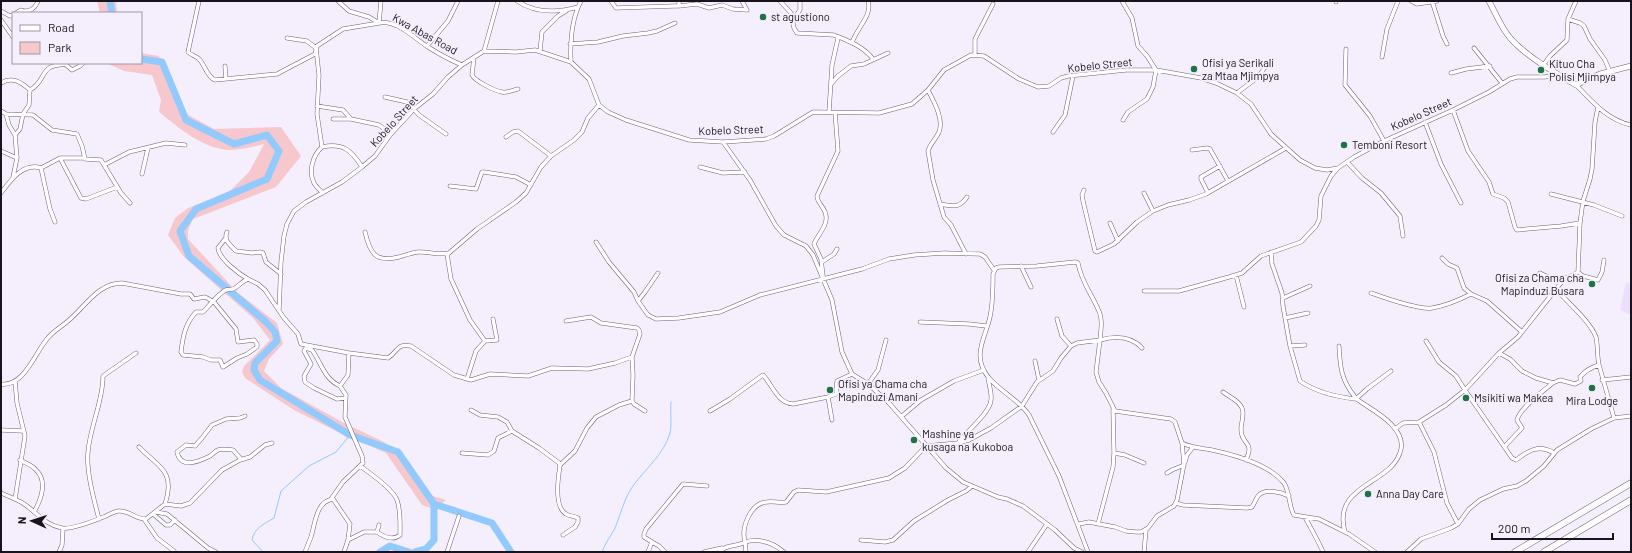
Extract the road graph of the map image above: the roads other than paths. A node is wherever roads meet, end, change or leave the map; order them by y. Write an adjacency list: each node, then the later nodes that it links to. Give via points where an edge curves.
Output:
1 (38, 1): 27 (street, via 37,5)
2 (199, 1): 66 (street, via 188,52 198,58 212,79)
3 (338, 1): 32 (street, Kwa Abas Road, via 349,11)
4 (381, 1): 32 (street)
5 (458, 1): 40 (street, via 448,21)
6 (498, 1): 44 (street)
7 (517, 1): 25 (street, via 529,7 551,12)
8 (581, 1): 24 (street)
9 (611, 1): 23 (street, via 616,8)
10 (679, 1): 23 (street)
11 (742, 1): 23 (street, via 747,11 722,5 709,8 697,4)
12 (780, 1): 31 (street, via 791,13)
13 (800, 1): 31 (street, via 800,10)
14 (868, 1): 37 (street, via 868,14 854,35)
15 (1122, 1): 61 (street, via 1130,13 1138,46)
16 (1398, 1): 49 (street, via 1387,29)
17 (1411, 1): 18 (street, via 1417,4)
18 (1432, 1): 19 (street); 39 (street)
19 (1437, 1)
20 (1489, 1): 55 (street, via 1501,25 1516,45)
21 (1576, 1): 29 (street)
22 (993, 4): 47 (street, via 976,39)
23 (679, 6)
24 (578, 7): 25 (street); 38 (street)
25 (567, 10): 45 (street, via 542,32)
26 (1, 11): 28 (street)
27 (26, 12)
28 (12, 15)
29 (1568, 19): 55 (street, via 1567,40); 62 (street, via 1584,26)
30 (1, 20): 34 (street)
31 (793, 20): 36 (street, via 796,32 800,34 834,35)
32 (379, 23): 40 (street, Kwa Abas Road, via 385,22 399,27); 41 (street, via 343,29)
33 (675, 23): 38 (street, via 648,33)
34 (12, 36)
35 (287, 38): 41 (street, via 309,41)
36 (838, 38): 37 (street); 69 (street, via 832,64)
37 (852, 43): 50 (street, via 860,46)
38 (570, 44): 51 (street)
39 (1447, 44)
40 (427, 46): 56 (street, Kwa Abas Road)
41 (316, 48): 66 (street, via 315,54 278,74); 78 (street, via 319,75)
42 (1474, 48): 59 (street)
43 (1346, 49): 98 (street, via 1345,85 1370,116)
44 (484, 51): 45 (street); 48 (street, Kobelo Street)
45 (540, 51): 51 (street)
46 (888, 53): 50 (street)
47 (975, 55): 65 (street, Kobelo Street, via 984,56 1019,79 1038,86 1050,86 1061,78); 73 (street, Kobelo Street, via 944,70)
48 (474, 57): 56 (street, Kobelo Street); 71 (street, via 472,75 476,80 502,92)
49 (1382, 57)
50 (873, 59): 69 (street, via 864,64 851,66)
51 (571, 62): 77 (street, via 589,79)
52 (66, 64): 54 (street, via 75,70)
53 (66, 64): 72 (street, via 52,67 37,86)
54 (82, 64)
55 (1544, 64): 64 (street)
56 (462, 65): 80 (street, Kobelo Street)
57 (225, 66): 66 (street)
58 (1266, 66): 74 (street, via 1258,77)
59 (1490, 66): 63 (street); 68 (street)
60 (1631, 66): 62 (street)
61 (1156, 70): 65 (street, Kobelo Street, via 1126,70); 74 (street, Kobelo Street, via 1201,78); 90 (street, via 1153,87 1147,99 1128,112)
62 (1610, 72): 70 (street)
63 (1451, 73)
64 (1557, 74): 68 (street, Kobelo Street, via 1545,77 1517,77); 70 (street)
65 (1073, 76): 93 (street, via 1065,115)
66 (226, 79)
67 (1, 83): 72 (street, via 15,80)
68 (1502, 83): 81 (street, Kobelo Street)
69 (831, 84): 83 (street)
70 (1576, 85): 79 (street)
71 (518, 89)
72 (30, 90): 76 (street)
73 (928, 90): 84 (street, Kobelo Street, via 917,101 879,113); 134 (street, via 940,124 939,133 928,151 932,180)
74 (1237, 93): 103 (street, Kobelo Street, via 1251,104 1271,134)
75 (386, 96): 80 (street, via 407,102)
76 (28, 105): 86 (street); 87 (street)
77 (599, 105): 99 (street, Kobelo Street, via 615,116 681,138); 106 (street, via 588,118 582,132)
78 (317, 106): 89 (street, via 343,110); 101 (street)
79 (1598, 107): 92 (street, via 1618,121); 131 (street, via 1592,169)
80 (414, 109): 94 (street, Kobelo Street); 95 (street)
81 (1453, 110): 91 (street, Kobelo Street); 139 (street, via 1468,151 1493,194 1508,202 1517,230)
82 (1, 112): 85 (street)
83 (829, 112): 84 (street, Kobelo Street); 99 (street, Kobelo Street, via 808,114 780,133 766,139)
84 (835, 112): 152 (street, via 838,151 817,196 827,218 814,244)
85 (6, 114): 86 (street); 96 (street)
86 (23, 114): 87 (street); 96 (street, via 20,129)
87 (33, 115): 109 (street, via 52,130 77,134)
88 (333, 119): 89 (street)
89 (351, 119): 94 (street, via 379,125)
90 (1123, 120)
91 (1425, 122): 98 (street, Kobelo Street); 133 (street, via 1441,164)
92 (1631, 125)
93 (1053, 132)
94 (391, 134): 113 (street, Kobelo Street, via 375,156)
95 (446, 134)
96 (15, 135): 107 (street)
97 (506, 137): 106 (street, via 518,131)
98 (1384, 140): 110 (street, Kobelo Street)
99 (723, 142): 117 (street)
100 (185, 145): 102 (street, via 166,143)
101 (322, 147): 113 (street, via 334,146 352,152); 126 (street, via 314,157 312,173 314,184)
102 (148, 148): 111 (street, via 129,152); 118 (street)
103 (1286, 148): 116 (street, Kobelo Street, via 1307,165 1327,170); 120 (street)
104 (1192, 150): 112 (street, via 1210,149)
105 (1, 151): 107 (street)
106 (551, 156): 121 (street)
107 (17, 158): 119 (street)
108 (60, 158): 109 (street); 115 (street); 123 (street, via 82,198 86,199)
109 (85, 158): 111 (street, via 100,159)
110 (1347, 162): 116 (street, Kobelo Street); 142 (street, via 1381,193 1400,216)
111 (104, 165): 123 (street)
112 (1220, 166): 120 (street); 128 (street, via 1202,176)
113 (362, 167): 126 (street, Kobelo Street)
114 (700, 167): 117 (street, via 723,173)
115 (41, 168): 119 (street, via 23,170); 137 (street)
116 (1338, 168): 147 (street, via 1321,196 1316,226 1301,242)
117 (745, 172): 160 (street, via 776,226 784,235 806,246)
118 (142, 174)
119 (13, 177): 125 (street)
120 (1228, 181): 128 (street)
121 (531, 184): 122 (street, via 516,177 482,172 476,188); 148 (street, via 516,202)
122 (450, 186)
123 (117, 187): 132 (street)
124 (1084, 190): 144 (street, via 1082,195 1095,252)
125 (1, 193)
126 (323, 193): 158 (street, Kobelo Street, via 298,208 290,218 284,236)
127 (1144, 193): 135 (street)
128 (1208, 193): 135 (street)
129 (1551, 194): 131 (street)
130 (967, 197): 134 (street, via 958,206)
131 (1583, 201): 136 (street); 139 (street)
132 (130, 203)
133 (1461, 203)
134 (940, 204): 149 (street, via 944,217)
135 (1153, 211): 144 (street, via 1137,222)
136 (1622, 216)
137 (55, 222)
138 (1110, 223): 144 (street)
139 (1580, 223): 155 (street)
140 (227, 232): 143 (street)
141 (365, 232): 148 (street, via 369,249 373,254 386,259 426,251)
142 (1403, 236)
143 (226, 239): 158 (street, via 237,252 263,253 266,262); 161 (street, via 218,248 219,254)
144 (1118, 241)
145 (596, 242): 170 (street)
146 (837, 249): 152 (street)
147 (1271, 252): 159 (street, via 1261,256); 169 (street, via 1272,264)
148 (446, 254): 184 (street, via 451,279 470,320)
149 (966, 254): 154 (street, via 983,255); 160 (street, via 940,253 893,258 862,269)
150 (1442, 258): 168 (street, via 1458,268 1464,288)
151 (1604, 260): 155 (street, via 1598,280)
152 (822, 262): 160 (street)
153 (1021, 266): 154 (street, via 999,267); 164 (street); 183 (street, via 1077,262 1099,309)
154 (994, 270): 180 (street, via 990,316)
155 (1578, 272): 162 (street)
156 (658, 273): 170 (street)
157 (1540, 273): 162 (street, via 1552,279)
158 (281, 274): 173 (street, Kobelo Street)
159 (1236, 275): 166 (street, via 1179,291); 172 (street)
160 (823, 278): 170 (street, via 760,296 720,312 679,318 656,319 648,315); 199 (street, via 832,300 842,352)
161 (248, 279): 171 (street, via 234,289 225,290); 173 (street, via 265,290)
162 (1564, 279): 165 (street)
163 (1310, 286): 169 (street)
164 (1031, 287)
165 (1556, 289): 181 (street); 196 (street, via 1593,332)
166 (1144, 291)
167 (1370, 293): 168 (street, via 1416,307 1429,308 1454,302)
168 (1471, 294): 181 (street, via 1487,301)
169 (1283, 298): 175 (street)
170 (638, 301)
171 (214, 302): 171 (street, via 203,312 196,312 191,317 185,327 181,352 183,355 220,360 224,367 247,354 257,347 257,344 254,340 238,342 236,329); 205 (street, via 205,297 194,299 190,294 122,283 110,285 102,289 48,337 31,364)
172 (1244, 307)
173 (279, 311): 192 (street, via 298,334 301,344)
174 (1308, 313): 175 (street)
175 (1285, 318): 188 (street)
176 (494, 319): 184 (street, via 497,340)
177 (1057, 319): 187 (street, via 1062,336)
178 (566, 321): 194 (street, via 591,317 601,323 637,328 640,334)
179 (920, 322): 180 (street)
180 (986, 326): 197 (street, via 979,352)
181 (1522, 332): 193 (street)
182 (886, 340): 208 (street, via 878,370)
183 (1100, 340): 187 (street); 190 (street, via 1126,338); 217 (street, via 1096,372)
184 (485, 341): 202 (street, via 476,351)
185 (1426, 341): 210 (street, via 1437,360 1456,376)
186 (1305, 345): 188 (street)
187 (1071, 346): 203 (street, via 1050,374)
188 (1290, 346): 214 (street, via 1300,381 1326,393)
189 (1339, 346): 214 (street, via 1340,369)
190 (1142, 348)
191 (136, 353): 263 (street, via 103,376 88,454)
192 (349, 353): 202 (street, via 388,358 400,346 411,346 454,375); 209 (street, via 348,375)
193 (1499, 353): 206 (street, via 1526,373); 210 (street)
194 (632, 357): 202 (street, via 588,370 552,368 528,376 490,374); 215 (street)
195 (1035, 361): 203 (street)
196 (1599, 365): 204 (street); 206 (street, via 1582,374 1581,381 1575,384 1560,380)
197 (984, 370): 200 (street); 222 (street, via 956,380 921,400)
198 (1391, 371): 214 (street)
199 (852, 374): 208 (street); 213 (street, via 837,381 836,394)
200 (988, 377): 216 (street, via 1006,395); 232 (street, via 990,404 983,416)
201 (1631, 377): 204 (street)
202 (467, 379)
203 (1039, 380): 216 (street)
204 (1602, 380): 224 (street)
205 (15, 381): 207 (street); 229 (street, via 16,403)
206 (1553, 383): 236 (street, via 1517,418 1522,428)
207 (1, 384)
208 (868, 384): 222 (street)
209 (340, 386): 212 (street); 212 (street, via 329,378 312,350 306,348 304,352 311,364 304,376 306,382 337,399)
210 (1465, 390): 226 (street); 236 (street)
211 (1223, 392): 243 (street, via 1242,407 1242,437 1250,446)
212 (346, 398): 247 (street, via 345,417 362,456 363,463)
213 (828, 398): 220 (street, via 787,403 776,394 763,375); 225 (street)
214 (1356, 399): 227 (street)
215 (632, 401): 219 (street); 246 (street, via 596,417 575,451)
216 (1022, 406): 232 (street, via 991,428); 267 (street, via 1042,438)
217 (1113, 408): 233 (street, via 1118,411 1171,418 1175,422); 239 (street)
218 (471, 410): 230 (street, via 484,416 502,419)
219 (645, 411)
220 (710, 411)
221 (245, 416): 241 (street, via 226,419 212,425 195,446 186,445 177,452 185,462 191,463 202,461 218,450 233,450)
222 (902, 416): 235 (street)
223 (1631, 416): 224 (street)
224 (1614, 418): 240 (street, via 1591,429)
225 (832, 420)
226 (1419, 422): 227 (street, via 1403,423); 269 (street, via 1434,452 1447,503)
227 (1395, 428): 274 (street, via 1401,440 1399,454 1390,467 1348,502 1343,512)
228 (1, 430): 229 (street)
229 (23, 431): 242 (street, via 25,436)
230 (512, 431): 238 (street, via 498,438 494,451 488,455); 246 (street)
231 (272, 443): 241 (street, via 265,445 250,457)
232 (958, 443): 235 (street)
233 (1182, 443): 237 (street); 245 (street)
234 (139, 446): 258 (street, via 166,474 169,493)
235 (926, 446): 251 (street, via 956,476); 279 (street, via 905,468 888,478 826,492 798,490 786,502 767,502 756,506 746,523 743,535)
236 (1505, 446): 240 (street, via 1515,460 1536,448)
237 (1193, 447): 243 (street, via 1228,453); 245 (street)
238 (462, 453)
239 (1114, 453): 244 (street); 268 (street, via 1113,467)
240 (1554, 453): 269 (street, via 1544,466 1526,481 1480,500 1469,509)
241 (241, 459): 258 (street, via 219,473 190,503 181,506)
242 (20, 460): 254 (street); 259 (street, via 37,470 41,479 41,500)
243 (1246, 460): 253 (street, via 1267,468 1276,475 1285,485)
244 (1144, 463)
245 (1184, 464): 248 (street); 257 (street)
246 (560, 465): 275 (street, via 558,497 561,508 566,514 578,518 575,527)
247 (360, 466): 255 (street, via 340,485); 273 (street, via 381,482 397,501 400,535 392,538)
248 (1167, 473)
249 (1631, 483): 300 (highway)
250 (707, 486): 278 (street, via 683,484 646,529 644,537)
251 (972, 486): 266 (street, via 1015,502); 277 (street, via 914,520 893,540)
252 (1, 493): 254 (street)
253 (1289, 496): 257 (street, via 1277,492 1264,492 1258,496 1253,506 1247,508); 262 (street, via 1294,515)
254 (15, 499): 259 (street)
255 (331, 499): 276 (street, via 336,501 349,521); 284 (street, via 317,512)
256 (1631, 500): 301 (highway)
257 (1176, 503): 272 (street, via 1157,516)
258 (166, 504): 260 (street)
259 (34, 512): 271 (street, via 46,522)
260 (155, 513): 264 (street); 265 (street, via 165,513); 265 (street, via 166,525)
261 (459, 516): 286 (street)
262 (1305, 517): 274 (street, via 1318,519); 297 (street)
263 (99, 519): 264 (street, via 113,512 125,511); 271 (street)
264 (144, 519): 281 (street, via 157,538)
265 (175, 520): 283 (street)
266 (1047, 524): 293 (street); 294 (street)
267 (1079, 524): 268 (street); 295 (street)
268 (1098, 524): 272 (street, via 1115,526 1126,531)
269 (1458, 524): 299 (street, via 1447,531 1421,539)
270 (379, 525): 273 (street)
271 (63, 529): 282 (street)
272 (1146, 530): 296 (street)
273 (377, 532): 276 (street, via 364,532)
274 (1345, 532): 298 (street)
275 (563, 535)
276 (348, 540): 285 (street)
277 (861, 540)
278 (652, 542): 287 (street); 288 (street)
279 (745, 542): 280 (street); 291 (street); 292 (street, via 767,542)
280 (725, 547): 289 (street); 290 (street)
281 (174, 551)
282 (60, 552)
283 (216, 552)
284 (305, 552)
285 (344, 552)
286 (447, 552)
287 (648, 552)
288 (665, 552)
289 (704, 552)
290 (720, 552)
291 (746, 552)
292 (784, 552)
293 (1028, 552)
294 (1082, 552)
295 (1088, 552)
296 (1144, 552)
297 (1323, 552)
298 (1375, 552)
299 (1407, 552)
300 (1515, 552)
301 (1544, 552)

